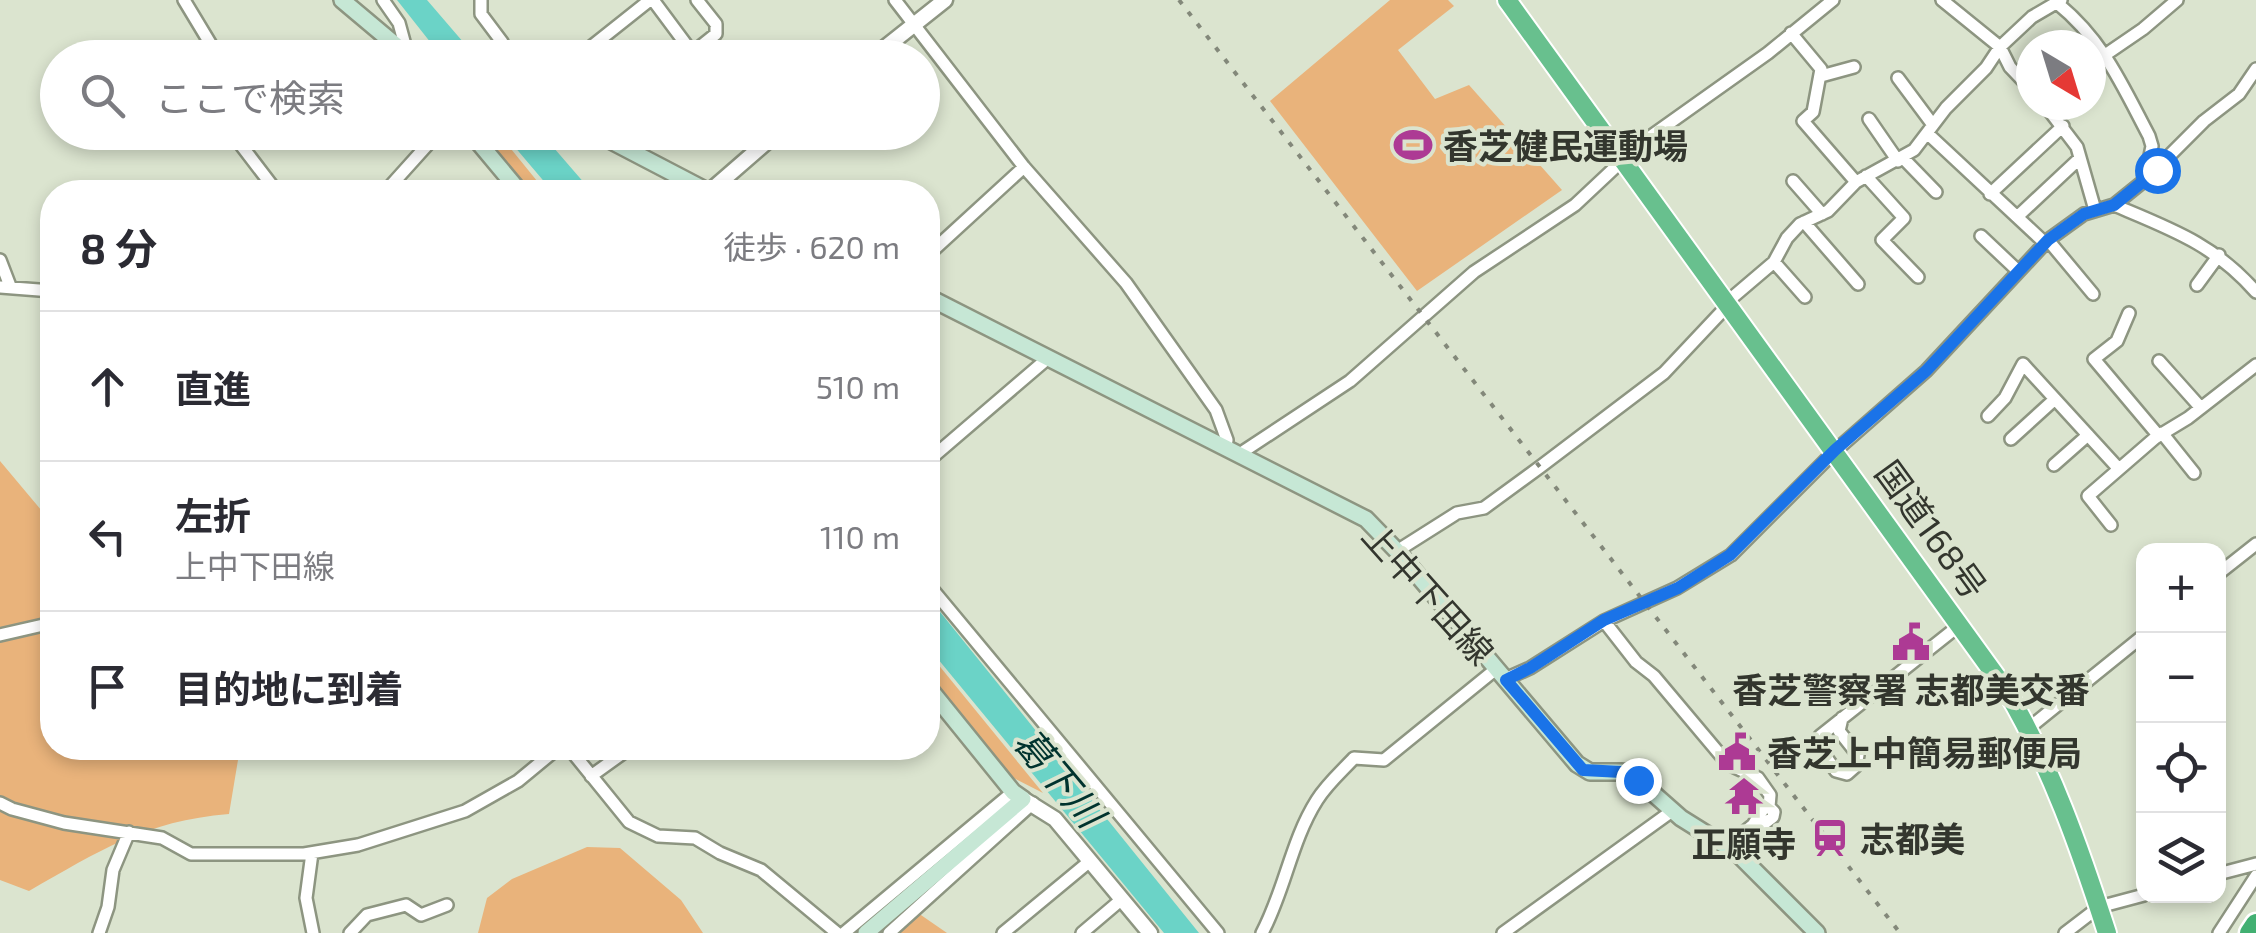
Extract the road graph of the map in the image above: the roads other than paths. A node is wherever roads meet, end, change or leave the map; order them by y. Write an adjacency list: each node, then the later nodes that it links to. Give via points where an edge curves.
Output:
1 (184, 0): 19 (street)
2 (342, 0): 20 (main road)
3 (383, 0): 21 (street)
4 (481, 0): 22 (street, via 480,14)
5 (629, 0): 15 (street)
6 (652, 0): 15 (street); 24 (street)
7 (697, 0): 25 (street, via 716,24)
8 (896, 0): 16 (street)
9 (945, 0): 16 (street)
10 (1507, 0): 47 (highway, 国道168号)
11 (1833, 0): 18 (street)
12 (1942, 0): 28 (street)
13 (2177, 0): 29 (street)
14 (2059, 2): 17 (street); 28 (street)
15 (638, 11): 23 (street)
16 (915, 24): 26 (street); 27 (street)
17 (2088, 30)
18 (1791, 34): 35 (street); 47 (street)
19 (208, 40)
20 (389, 40)
21 (404, 40)
22 (500, 40)
23 (600, 40)
24 (683, 40)
25 (708, 40)
26 (895, 40)
27 (927, 40)
28 (2000, 47): 34 (street); 40 (street)
29 (2106, 54)
30 (940, 57): 49 (street)
31 (2106, 57): 56 (street, via 2152,146)
32 (1854, 67): 35 (street)
33 (2256, 69): 56 (street, via 2239,94)
34 (2016, 73)
35 (1821, 76): 50 (street, via 1813,112 1802,121)
36 (1898, 78): 40 (street)
37 (1868, 119): 48 (street)
38 (2058, 120): 39 (street)
39 (2063, 126): 46 (street); 59 (street)
40 (1930, 129): 48 (street); 59 (street)
41 (245, 150): 51 (street)
42 (423, 150): 52 (street)
43 (485, 150): 53 (main road)
44 (628, 150): 54 (main road)
45 (757, 150): 55 (street)
46 (2080, 158): 61 (street); 63 (street)
47 (1622, 160): 81 (highway, 国道168号); 92 (street, via 1575,206 1474,272 1350,380)
48 (1901, 160): 50 (street); 58 (street)
49 (1024, 167): 67 (street); 92 (street, via 1126,282 1216,410)
50 (1861, 179): 62 (street); 72 (street, via 1904,218 1882,240)
51 (268, 180)
52 (396, 180)
53 (510, 180)
54 (686, 180)
55 (723, 180)
56 (2145, 180): 60 (street)
57 (1792, 182): 62 (street)
58 (1936, 192)
59 (1990, 194): 63 (street)
60 (2114, 205): 61 (street); 68 (street)
61 (2095, 210): 66 (street)
62 (1822, 214): 64 (street)
63 (2016, 217): 66 (street)
64 (1804, 222): 70 (street); 73 (street)
65 (1981, 236): 71 (street)
66 (2046, 241): 71 (street); 78 (street)
67 (940, 244)
68 (2219, 255): 74 (street); 77 (street)
69 (0, 260): 75 (street)
70 (1774, 262): 79 (street); 81 (street)
71 (2018, 271): 93 (street, via 1926,371)
72 (1918, 277)
73 (1858, 284)
74 (2197, 284)
75 (5, 286): 76 (street)
76 (40, 290)
77 (2256, 292)
78 (2093, 294)
79 (1805, 297)
80 (940, 303): 83 (main road, 上中下田線)
81 (1727, 304): 93 (highway, 国道168号); 100 (street, via 1664,373 1540,467 1484,508 1456,514)
82 (2129, 313): 89 (street, via 2117,341 2094,359)
83 (1047, 359): 92 (main road, 上中下田線); 94 (street)
84 (2159, 361): 87 (street)
85 (2256, 366): 87 (street)
86 (2055, 399): 88 (street, via 2023,364); 90 (street); 91 (street)
87 (2201, 408): 89 (street)
88 (1988, 416)
89 (2160, 434): 96 (street); 97 (street)
90 (2088, 435): 95 (street); 96 (street)
91 (2011, 439)
92 (1233, 450): 100 (main road, 上中下田線, via 1350,509)
93 (1835, 450): 103 (street, via 1730,555 1678,588); 104 (highway, 国道168号)
94 (940, 451)
95 (2054, 465)
96 (2119, 469): 98 (street, via 2088,496)
97 (2194, 473)
98 (2111, 524)
99 (2256, 544): 101 (street)
100 (1397, 551): 108 (main road, 上中下田線)
101 (2226, 568)
102 (940, 598): 141 (street)
103 (1604, 620): 108 (street, via 1530,668); 120 (street, via 1728,764 1758,778 1770,795 1773,817)
104 (1961, 624): 110 (street); 111 (highway, 国道168号)
105 (40, 625): 106 (street)
106 (0, 635)
107 (2136, 641): 111 (street)
108 (1501, 674): 118 (main road, 上中下田線, via 1583,770 1631,775); 142 (street, via 1384,760 1354,758 1326,788 1303,827)
109 (940, 701): 116 (main road)
110 (1842, 718): 110 (street, via 1839,731 1858,755 1847,774 1836,771 1818,746)
111 (2028, 728): 129 (highway, 国道168号)
112 (543, 760): 121 (street, via 465,811 358,845)
113 (578, 760): 115 (street)
114 (613, 760): 115 (street)
115 (591, 776): 135 (street, via 628,822 658,836 695,838 761,870)
116 (1023, 798): 122 (street, via 1055,819); 135 (street); 136 (main road); 137 (street)
117 (0, 802): 119 (street, via 64,823)
118 (1672, 811): 120 (main road, 上中下田線); 131 (street)
119 (129, 832): 121 (street, via 162,838 191,854); 132 (street)
120 (1729, 847): 143 (main road, 上中下田線)
121 (312, 852): 133 (street, via 306,898)
122 (1090, 860): 127 (street); 138 (street)
123 (2256, 864): 124 (street)
124 (2226, 872)
125 (2256, 876): 146 (street)
126 (2136, 897): 129 (street)
127 (1122, 899): 139 (street); 140 (street)
128 (447, 905): 134 (street, via 421,914 406,905 367,915)
129 (2098, 907): 144 (street); 145 (highway, 国道168号)
130 (2256, 924): 147 (highway)
131 (1509, 931)
132 (98, 933)
133 (313, 933)
134 (350, 933)
135 (841, 933)
136 (866, 933)
137 (889, 933)
138 (1003, 933)
139 (1082, 933)
140 (1150, 933)
141 (1218, 933)
142 (1262, 933)
143 (1816, 933)
144 (2065, 933)
145 (2107, 933)
146 (2219, 933)
147 (2250, 933)

